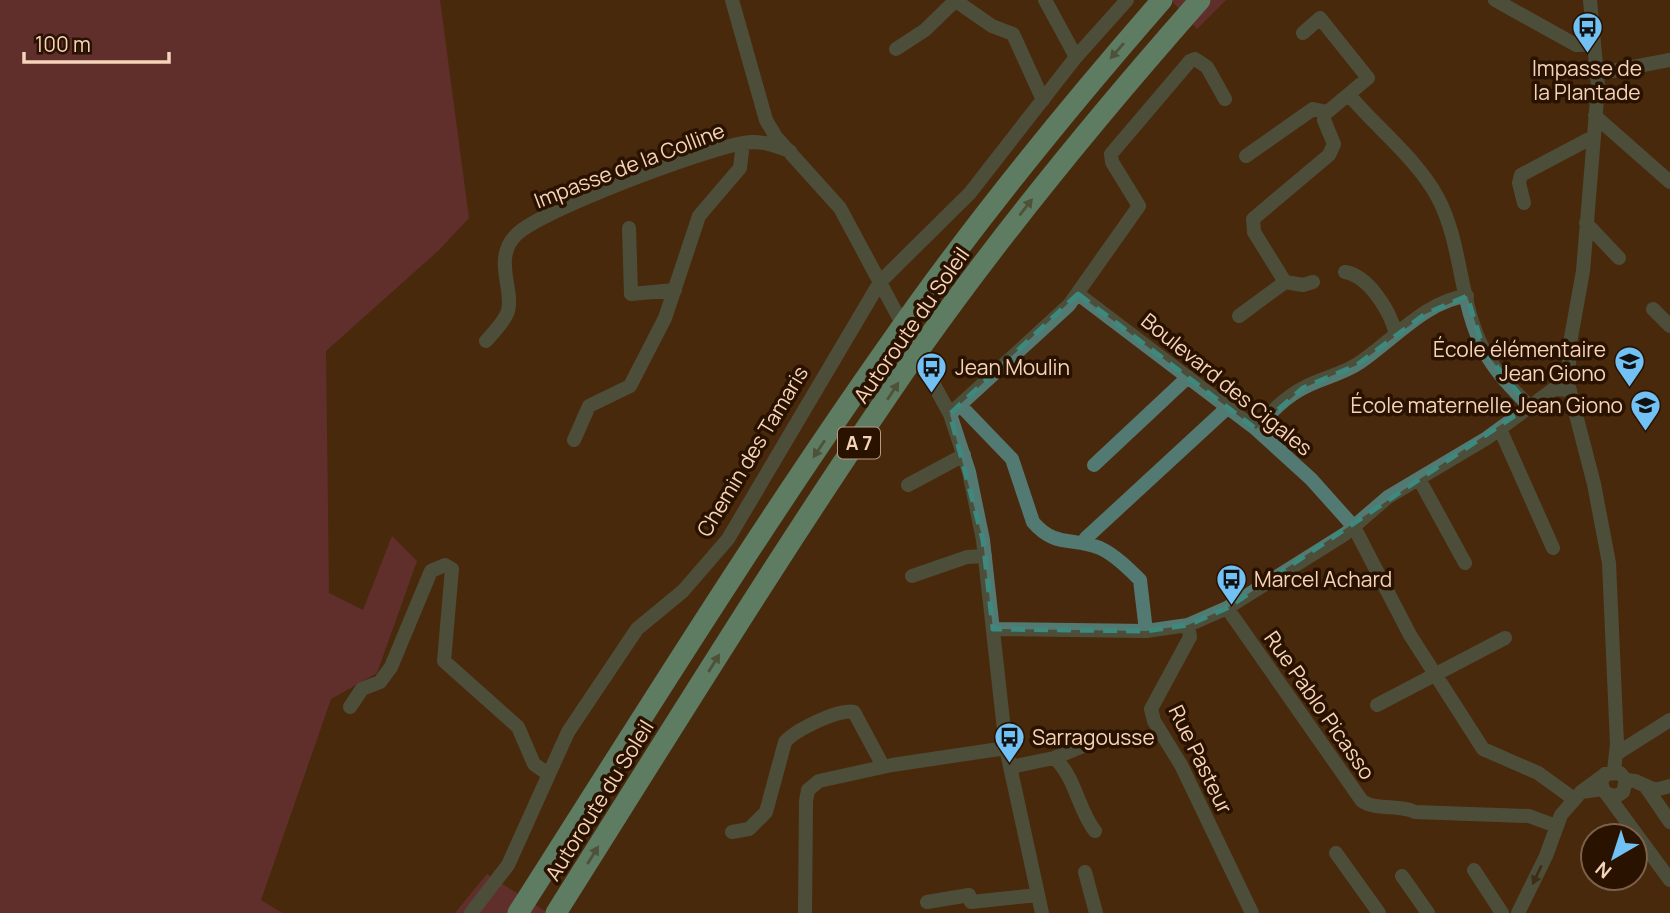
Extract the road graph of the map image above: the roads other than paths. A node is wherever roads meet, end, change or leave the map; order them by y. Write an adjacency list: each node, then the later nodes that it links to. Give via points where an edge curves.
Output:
1 (732, 0): 22 (street, via 766,120)
2 (956, 0): 11 (street, via 925,30); 17 (street, via 992,26 1013,34)
3 (1045, 0): 12 (street)
4 (1127, 0): 12 (street, Chemin des Tamaris)
5 (1162, 0): 97 (highway, Autoroute du Soleil / A 7, one-way to 97, via 1012,178 893,338 705,619)
6 (1200, 0): 98 (highway, Autoroute du Soleil / A 7, one-way to 6, via 922,347 1099,115)
7 (1494, 0): 10 (street, via 1576,45)
8 (1590, 0): 10 (street)
9 (1303, 33): 15 (street, via 1320,18 1368,78)
10 (1593, 44): 14 (street)
11 (896, 49)
12 (1076, 57): 17 (street, Chemin des Tamaris)
13 (1670, 60): 14 (street)
14 (1596, 74): 19 (street)
15 (1350, 96): 18 (street); 35 (street, via 1437,196 1457,249)
16 (1225, 99): 34 (street, via 1207,67 1195,59 1111,154 1139,206)
17 (1043, 100): 30 (street, Chemin des Tamaris, via 970,193)
18 (1327, 113): 23 (street, via 1313,109); 31 (street, via 1324,120 1334,144 1329,155 1253,219 1254,232)
19 (1595, 116): 20 (street); 24 (street)
20 (1593, 136): 25 (street, via 1521,175); 26 (street)
21 (743, 143): 22 (street, Impasse de la Colline, via 766,142); 33 (street, via 740,168 699,216); 41 (street, Impasse de la Colline, via 554,212 516,235 505,256 508,310)
22 (790, 151): 30 (street, via 840,208)
23 (1246, 156)
24 (1670, 182)
25 (1524, 203)
26 (1586, 223): 28 (street); 44 (street, via 1570,343)
27 (629, 228): 33 (street, via 631,294)
28 (1619, 258)
29 (1345, 272): 40 (street, via 1362,278)
30 (880, 282): 37 (street); 76 (street, Chemin des Tamaris, via 728,539 683,591 637,629 568,732)
31 (1285, 282): 32 (street); 38 (street)
32 (1313, 282)
33 (674, 290): 50 (street, via 630,386 589,406)
34 (1079, 294): 43 (street, Boulevard des Cigales); 47 (street)
35 (1467, 296): 40 (street, via 1454,297); 45 (street, via 1484,351)
36 (1653, 309): 39 (street)
37 (898, 316)
38 (1239, 316)
39 (1670, 326)
40 (1396, 334): 48 (street, via 1357,365 1285,400)
41 (486, 341)
42 (923, 365): 47 (street)
43 (1188, 377): 46 (street, Boulevard des Cigales); 52 (street)
44 (1570, 390): 45 (street, via 1554,389); 72 (street, via 1609,563)
45 (1529, 406): 49 (street)
46 (1227, 408): 48 (street, Boulevard des Cigales); 56 (street)
47 (955, 409): 51 (street); 64 (street, via 1013,459 1039,528 1055,540 1106,552 1140,580)
48 (1256, 429): 55 (street, Boulevard des Cigales, via 1311,478)
49 (1500, 429): 53 (street); 57 (street)
50 (574, 440)
51 (964, 455): 54 (street); 58 (street)
52 (1094, 465)
53 (1419, 479): 55 (street, via 1388,497); 59 (street)
54 (908, 485)
55 (1354, 527): 61 (street); 66 (street, Boulevard des Cigales)
56 (1086, 538)
57 (1553, 548)
58 (985, 556): 60 (street, via 967,557); 63 (street)
59 (1465, 563)
60 (912, 576)
61 (1227, 608): 62 (street); 86 (street, Rue Pablo Picasso, via 1362,801 1415,812 1529,816)
62 (1188, 625): 64 (street); 102 (street, Rue Pasteur, via 1190,637 1151,709)
63 (993, 628): 64 (street); 71 (street)
64 (1146, 631)
65 (1505, 638): 66 (street)
66 (1434, 677): 67 (street); 81 (street, Boulevard des Cigales, via 1483,749)
67 (1377, 705)
68 (351, 707): 76 (street, via 362,689 380,682 391,667 431,571 444,565 452,569 444,661 517,727 534,764)
69 (1670, 720): 72 (street)
70 (1088, 744): 73 (street)
71 (1006, 748): 74 (street); 75 (street)
72 (1616, 754): 77 (street)
73 (1054, 758): 75 (street); 85 (street, via 1062,765 1085,819)
74 (883, 766): 87 (street, via 854,712 847,710 785,741 766,812 749,829); 99 (street, via 819,781 808,790)
75 (1010, 767): 94 (street)
76 (548, 774): 96 (street, Chemin des Tamaris, via 508,864)
77 (1606, 783): 78 (street, via 1617,796); 78 (street, via 1620,773); 81 (street); 82 (street)
78 (1624, 786): 79 (street, via 1635,781); 83 (street)
79 (1646, 786): 80 (street, via 1655,790); 84 (street)
80 (1670, 786)
81 (1577, 795): 86 (street)
82 (1628, 822)
83 (1631, 822)
84 (1670, 822)
85 (1096, 831)
86 (1554, 831): 106 (street, one-way to 106)
87 (732, 832)
88 (1649, 852): 93 (street)
89 (1336, 853): 103 (street)
90 (1474, 870): 105 (street)
91 (1085, 872): 101 (street)
92 (1402, 876): 104 (street)
93 (1670, 880)
94 (1037, 895): 95 (street, via 971,902 969,895); 100 (street)
95 (927, 902)
96 (471, 913)
97 (518, 913)
98 (556, 913)
99 (805, 913)
100 (1042, 913)
101 (1096, 913)
102 (1252, 913)
103 (1379, 913)
104 (1428, 913)
105 (1502, 913)
106 (1518, 913)

